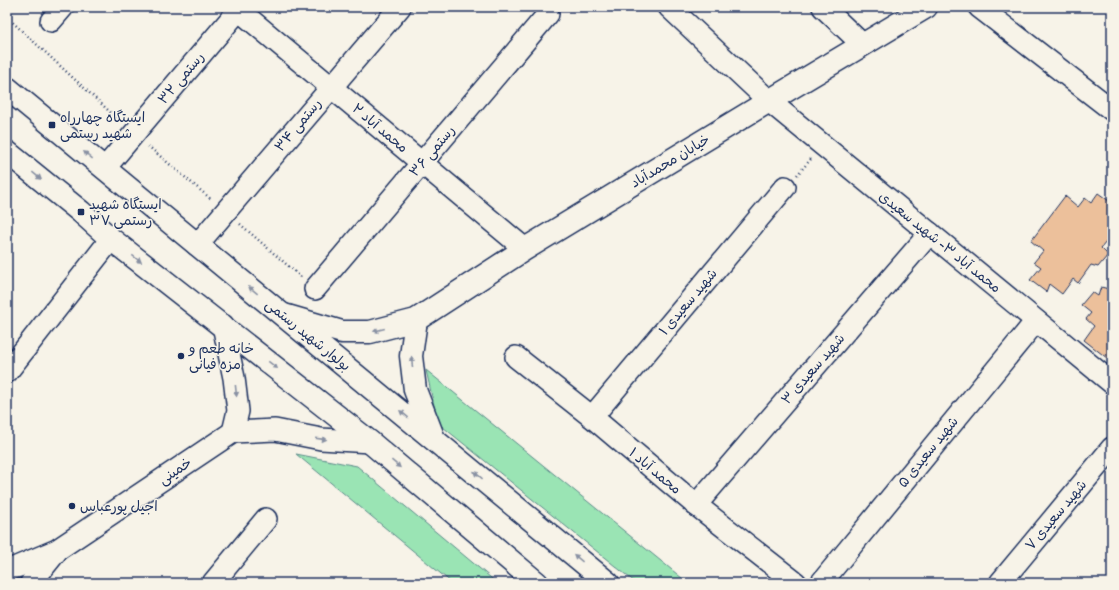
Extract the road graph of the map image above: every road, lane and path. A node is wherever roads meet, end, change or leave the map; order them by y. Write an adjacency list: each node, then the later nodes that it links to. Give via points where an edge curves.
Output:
1 (400, 7): 10 (street, رستمی ۳۴)
2 (669, 7): 12 (street, محمد آباد ۳- شهید سعیدی)
3 (823, 7): 9 (street)
4 (926, 7): 9 (main road, خیابان محمدآباد)
5 (980, 7): 13 (street)
6 (238, 8): 10 (street, محمد آباد ۲); 14 (street, رستمی ۳۲)
7 (548, 14): 17 (street, رستمی ۳۶)
8 (7, 17): 14 (path)
9 (863, 45): 12 (main road, خیابان محمدآباد)
10 (331, 87): 17 (street, محمد آباد ۲); 20 (street, رستمی ۳۴)
11 (7, 88): 18 (main road, بولوار شهید رستمی, one-way to 11)
12 (769, 101): 15 (street, محمد آباد ۳- شهید سعیدی); 24 (main road, خیابان محمدآباد)
13 (1112, 110)
14 (134, 134): 18 (street, رستمی ۳۲); 20 (path)
15 (824, 146): 19 (path); 21 (street, محمد آباد ۳- شهید سعیدی)
16 (7, 152): 22 (main road, one-way to 22)
17 (422, 163): 24 (street, محمد آباد ۲); 25 (street, رستمی ۳۶)
18 (105, 168): 23 (main road, بولوار شهید رستمی)
19 (785, 187): 33 (street, شهید سعیدی ۱)
20 (225, 212): 23 (street, رستمی ۳۴); 25 (path)
21 (930, 233): 28 (street, محمد آباد ۳- شهید سعیدی); 38 (street, شهید سعیدی ۳)
22 (111, 239): 29 (main road, one-way to 29); 31 (street)
23 (197, 245): 26 (main road, بولوار شهید رستمی, one-way to 23)
24 (525, 249): 27 (main road, خیابان محمدآباد)
25 (315, 289)
26 (284, 315): 27 (main road, خیابان محمدآباد, one-way to 26, via 370,332 342,332); 35 (main road, بولوار شهید رستمی, one-way to 26)
27 (416, 320): 35 (main road, one-way to 27, via 415,390 411,356)
28 (1036, 321): 32 (street, محمد آباد ۳- شهید سعیدی); 47 (street, شهید سعیدی ۵)
29 (223, 325): 34 (street, one-way to 34, via 238,411); 36 (main road, one-way to 36)
30 (516, 357): 33 (street, محمد آباد ۱)
31 (7, 372)
32 (1112, 383)
33 (592, 418): 38 (street, محمد آباد ۱)
34 (233, 432): 36 (street, one-way to 36, via 275,430 321,440); 40 (street, خمینی)
35 (434, 439): 45 (main road, بولوار شهید رستمی, one-way to 35)
36 (370, 442): 44 (main road, one-way to 44)
37 (1112, 448): 48 (street, شهید سعیدی ۷)
38 (696, 506): 46 (street, محمد آباد ۱)
39 (266, 519): 43 (street)
40 (58, 550): 41 (street); 42 (street)
41 (7, 571)
42 (31, 583)
43 (213, 583)
44 (537, 583)
45 (608, 583)
46 (796, 583)
47 (821, 583)
48 (1000, 583)

